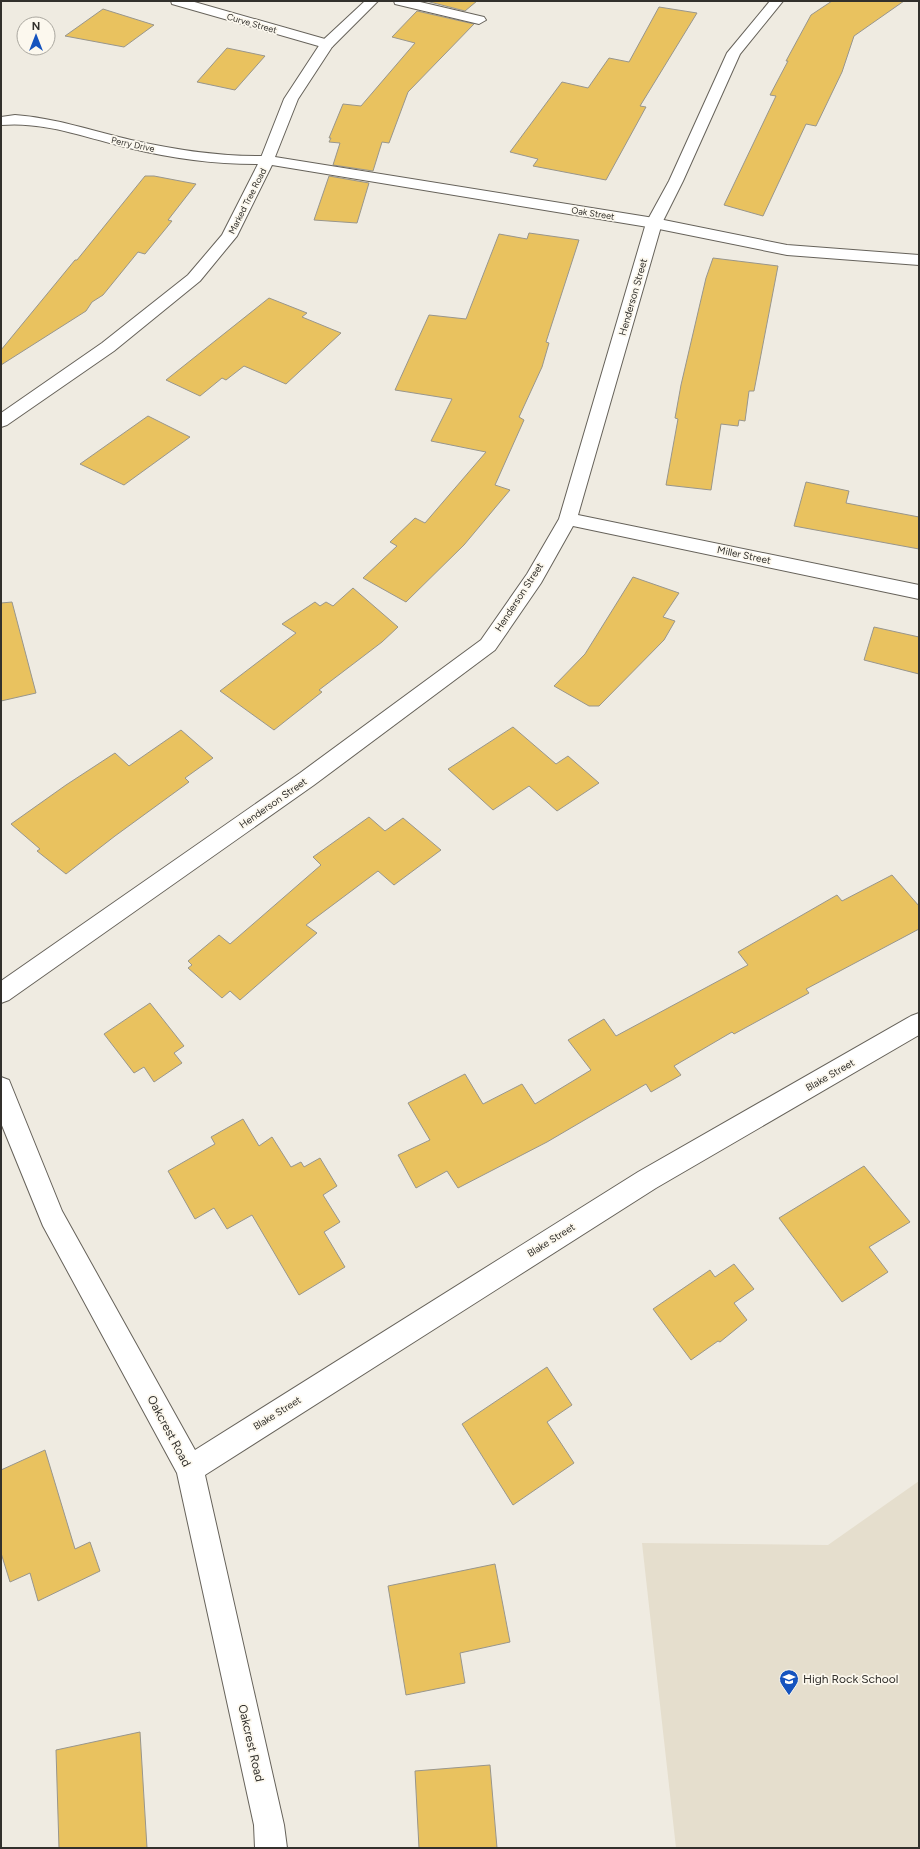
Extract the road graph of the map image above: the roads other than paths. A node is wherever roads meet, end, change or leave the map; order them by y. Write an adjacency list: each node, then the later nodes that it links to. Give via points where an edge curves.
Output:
1 (177, 1): 6 (street, Curve Street)
2 (372, 1): 6 (street, Marked Tree Road)
3 (400, 1): 5 (street)
4 (777, 1): 9 (street, Henderson Street, via 734,53 676,182)
5 (479, 20)
6 (327, 44): 8 (street, Marked Tree Road, via 291,99)
7 (1, 122): 8 (street, Perry Drive, via 12,119 46,123 144,147 238,162)
8 (267, 160): 9 (street, Oak Street); 11 (street, Marked Tree Road, via 228,236 194,278 108,347)
9 (654, 223): 10 (street, Oak Street, via 787,250); 12 (street, Henderson Street)
10 (919, 260)
11 (1, 421)
12 (568, 519): 13 (street, Miller Street); 14 (street, Henderson Street, via 534,578 488,645 307,779)
13 (919, 592)
14 (1, 993)
15 (919, 1023): 18 (street, Blake Street, via 646,1180)
16 (1, 1088): 17 (street, Oakcrest Road)
17 (5, 1115): 18 (street, Oakcrest Road, via 52,1218)
18 (190, 1469): 19 (street, Oakcrest Road)
19 (272, 1848)

